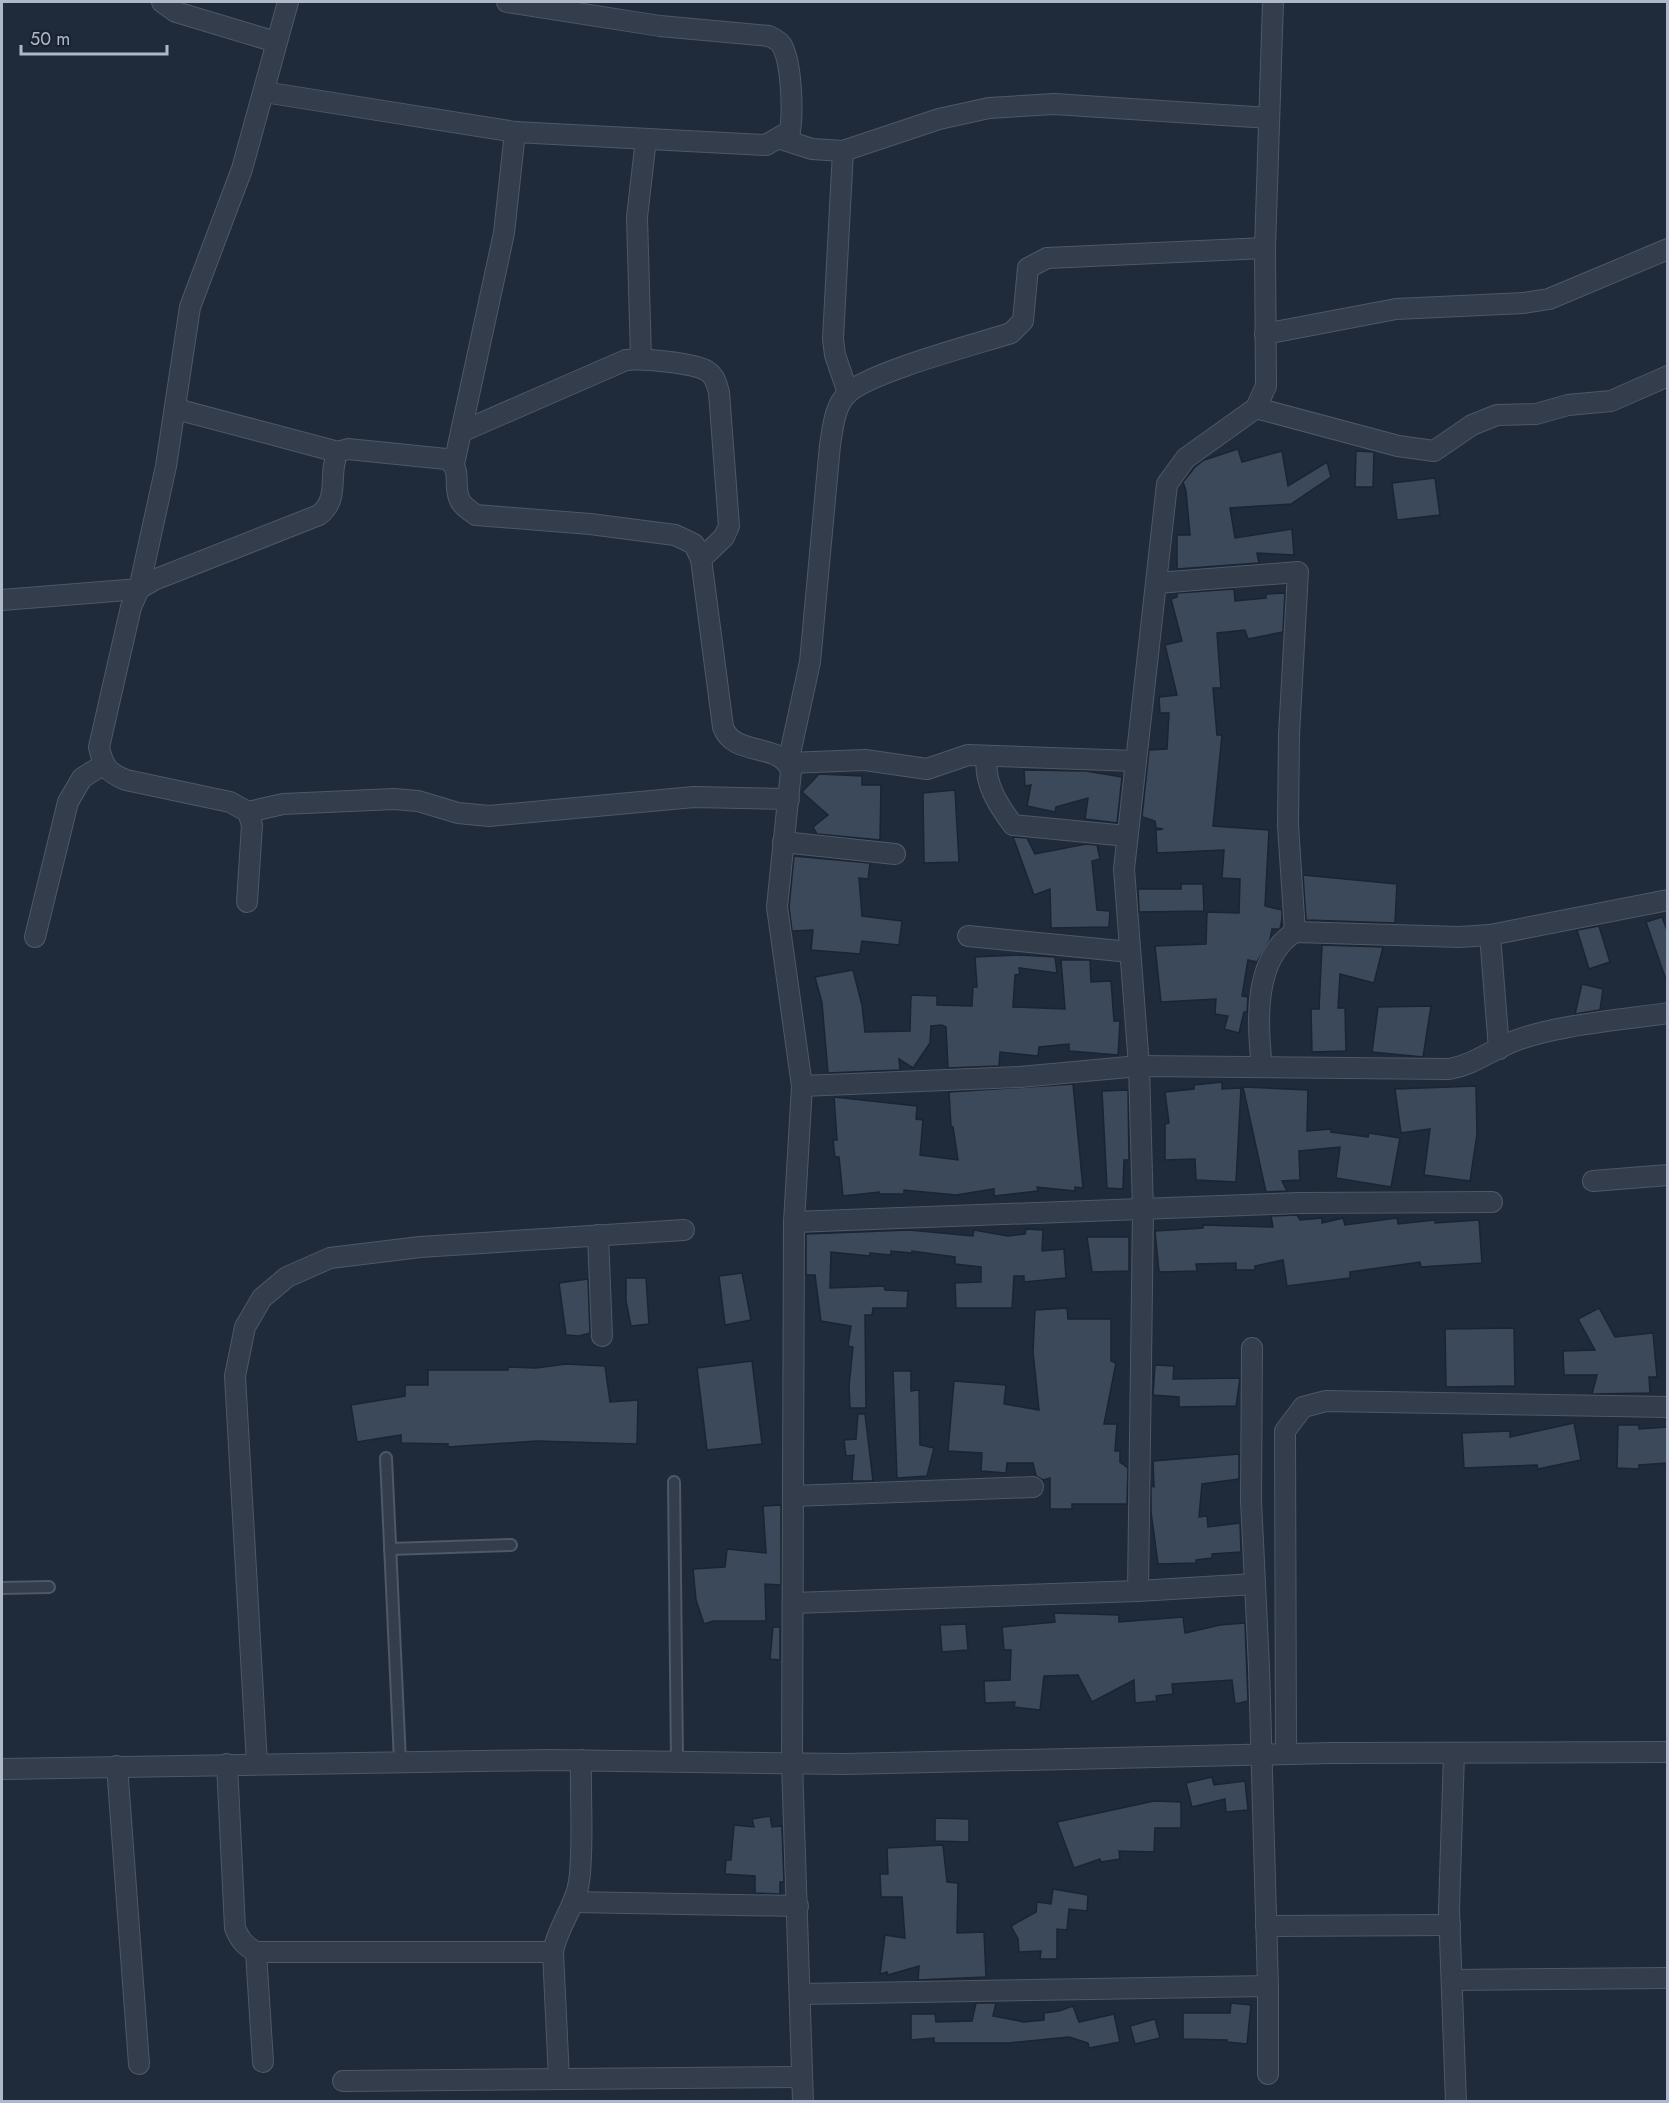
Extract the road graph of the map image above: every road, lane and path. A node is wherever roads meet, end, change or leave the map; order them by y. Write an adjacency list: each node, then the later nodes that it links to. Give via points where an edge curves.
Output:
1 (162, 2): 5 (street, via 176,12)
2 (288, 2): 5 (street)
3 (507, 2): 9 (street, via 660,26 770,36 780,43 786,56 793,114 790,131)
4 (1273, 2): 7 (street)
5 (276, 42): 6 (street)
6 (264, 92): 8 (street); 19 (street, via 242,169 190,307)
7 (1269, 118): 11 (street, via 1054,104 989,108 939,119); 12 (street)
8 (515, 132): 10 (street); 20 (street, via 504,233)
9 (781, 139): 10 (street, via 766,145); 11 (street, via 812,149)
10 (646, 140): 15 (street, via 637,217)
11 (843, 151): 17 (street, via 833,339)
12 (1265, 248): 14 (street); 17 (street, via 1047,258 1028,268 1023,321 1011,333 872,379)
13 (1668, 249): 14 (street, via 1549,299 1396,309)
14 (1265, 334): 18 (street, via 1266,386)
15 (641, 358): 20 (street, via 626,360); 23 (street, via 705,369 713,376 719,392 729,526 724,537)
16 (1668, 376): 18 (street, via 1611,400 1536,414 1491,417 1434,451 1398,446)
17 (848, 393): 29 (street, via 837,409 830,445 810,662)
18 (1256, 408): 24 (street, via 1174,471 1167,484)
19 (176, 409): 21 (street); 25 (street)
20 (462, 432): 22 (street)
21 (338, 452): 22 (street, via 356,449 446,459); 25 (street, via 331,501 319,515)
22 (454, 464): 23 (street, via 458,497 476,515 675,535 694,543)
23 (701, 559): 29 (street, via 727,738 780,756)
24 (1157, 583): 28 (street); 38 (street, via 1298,572 1288,825)
25 (139, 589): 26 (street); 30 (street, via 131,607 99,747)
26 (2, 600)
27 (987, 756): 28 (street); 29 (street, via 968,755 927,769 865,760); 33 (street, via 985,770 998,805 1013,825)
28 (1136, 761): 33 (street)
29 (788, 763): 31 (street)
30 (103, 765): 32 (street, via 111,775 126,780 230,802); 41 (street, via 82,778 68,802)
31 (789, 799): 32 (street, via 694,797 489,816 394,798 292,803); 34 (street)
32 (248, 812): 37 (street, via 252,825)
33 (1127, 836): 42 (street, via 1124,869)
34 (783, 842): 35 (street); 47 (street, via 777,907)
35 (895, 854)
36 (1668, 900): 39 (street)
37 (247, 902)
38 (1294, 932): 39 (street); 46 (street, via 1274,952 1258,1009)
39 (1490, 935): 44 (street)
40 (968, 936): 42 (street)
41 (35, 938)
42 (1130, 952): 45 (street)
43 (1668, 1013): 44 (street, via 1544,1033)
44 (1499, 1049): 46 (street, via 1466,1066 1449,1069)
45 (1139, 1066): 46 (street); 47 (street, via 1020,1077); 51 (street)
46 (1262, 1067)
47 (802, 1086): 52 (street)
48 (1668, 1175): 49 (street)
49 (1593, 1181)
50 (1492, 1202): 51 (street, via 1300,1203)
51 (1143, 1211): 52 (street); 67 (street)
52 (794, 1222): 61 (street)
53 (684, 1230): 54 (street)
54 (598, 1235): 55 (street); 78 (street, via 420,1247 330,1258 287,1277 262,1298 245,1327 235,1376)
55 (602, 1336)
56 (1252, 1348): 64 (street)
57 (1668, 1407): 71 (street, via 1326,1401 1304,1407 1286,1431)
58 (386, 1458): 63 (lane)
59 (674, 1482): 75 (lane)
60 (1033, 1488): 61 (street)
61 (793, 1496): 68 (street)
62 (511, 1545): 63 (lane)
63 (390, 1549): 74 (lane)
64 (1255, 1584): 67 (street); 72 (street)
65 (49, 1587): 66 (lane)
66 (2, 1588)
67 (1138, 1591): 68 (street)
68 (793, 1603): 76 (street)
69 (1668, 1752): 70 (street)
70 (1454, 1753): 71 (street); 83 (street)
71 (1286, 1754): 72 (street)
72 (1261, 1755): 76 (street); 84 (street)
73 (581, 1760): 74 (street); 75 (street); 81 (street, via 579,1882)
74 (400, 1761): 78 (street)
75 (678, 1762): 76 (street)
76 (792, 1763): 82 (street)
77 (227, 1764): 78 (street); 79 (street); 85 (street, via 235,1928 241,1941)
78 (257, 1764)
79 (117, 1766): 80 (street); 92 (street)
80 (2, 1769)
81 (573, 1902): 82 (street); 86 (street, via 555,1937)
82 (798, 1906): 90 (street)
83 (1450, 1925): 84 (street); 88 (street)
84 (1266, 1926): 89 (street)
85 (256, 1952): 86 (street); 91 (street)
86 (554, 1952): 95 (street)
87 (1668, 1978): 88 (street)
88 (1452, 1980): 98 (street)
89 (1268, 1986): 90 (street); 93 (street)
90 (801, 1994): 94 (street)
91 (263, 2062)
92 (139, 2064)
93 (1268, 2074)
94 (802, 2077): 95 (street); 97 (street)
95 (559, 2079): 96 (street)
96 (343, 2081)
97 (803, 2102)
98 (1456, 2102)

